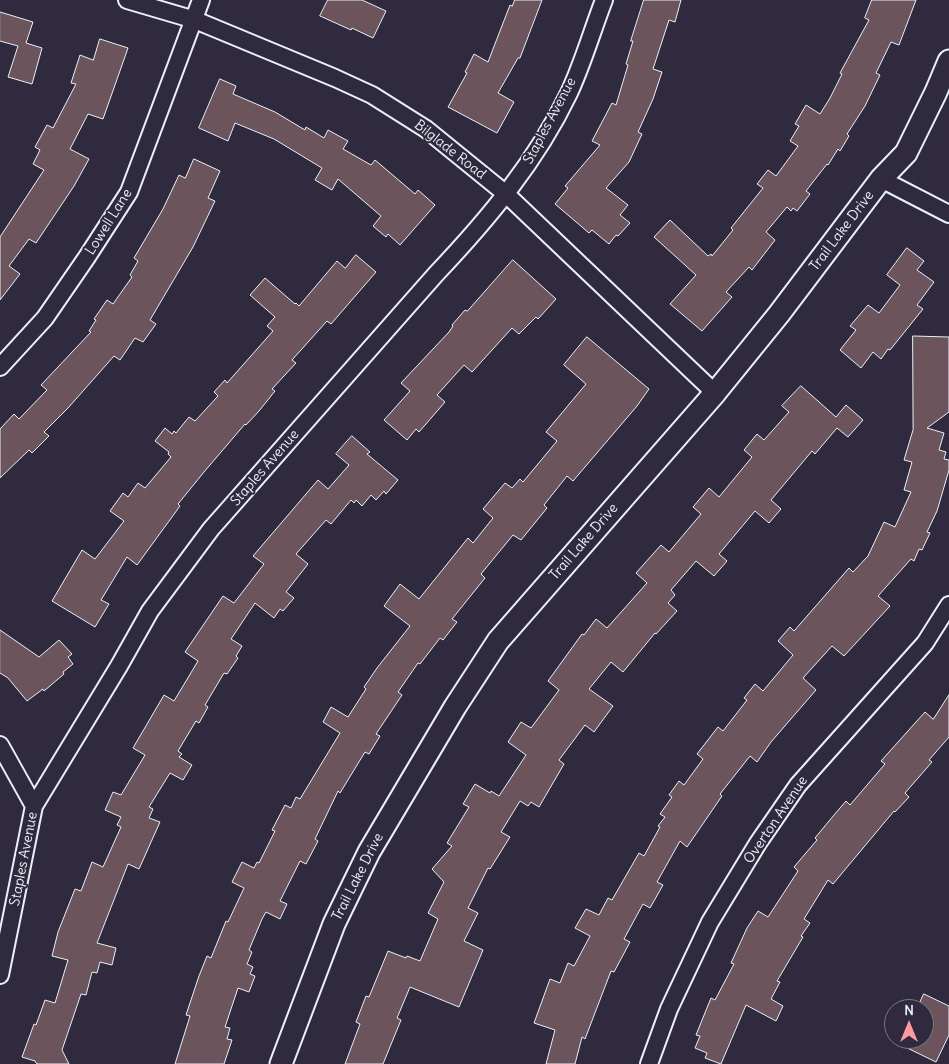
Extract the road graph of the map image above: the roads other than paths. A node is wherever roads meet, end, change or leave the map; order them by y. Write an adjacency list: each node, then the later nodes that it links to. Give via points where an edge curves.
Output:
1 (127, 0): 4 (street, Bilglade Road)
2 (201, 0): 4 (street, Lowell Lane)
3 (604, 0): 7 (street, Staples Avenue, via 569,92 536,153)
4 (194, 20): 7 (street, Bilglade Road, via 372,95 426,129); 9 (street, Lowell Lane, via 129,192 45,318)
5 (949, 61): 6 (street, Trail Lake Drive, via 906,153)
6 (881, 179): 8 (street); 10 (street, Trail Lake Drive, via 807,279)
7 (506, 194): 10 (street, Bilglade Road); 13 (street, Staples Avenue, via 210,530 150,611)
8 (949, 214)
9 (0, 367)
10 (715, 393): 15 (street, Trail Lake Drive, via 498,641 369,852 334,924)
11 (949, 605): 16 (street, Overton Avenue, via 925,643 798,785 758,844 710,922 669,1009)
12 (0, 745): 13 (street)
13 (34, 806): 14 (street, Staples Avenue)
14 (0, 975)
15 (281, 1064)
16 (649, 1064)

